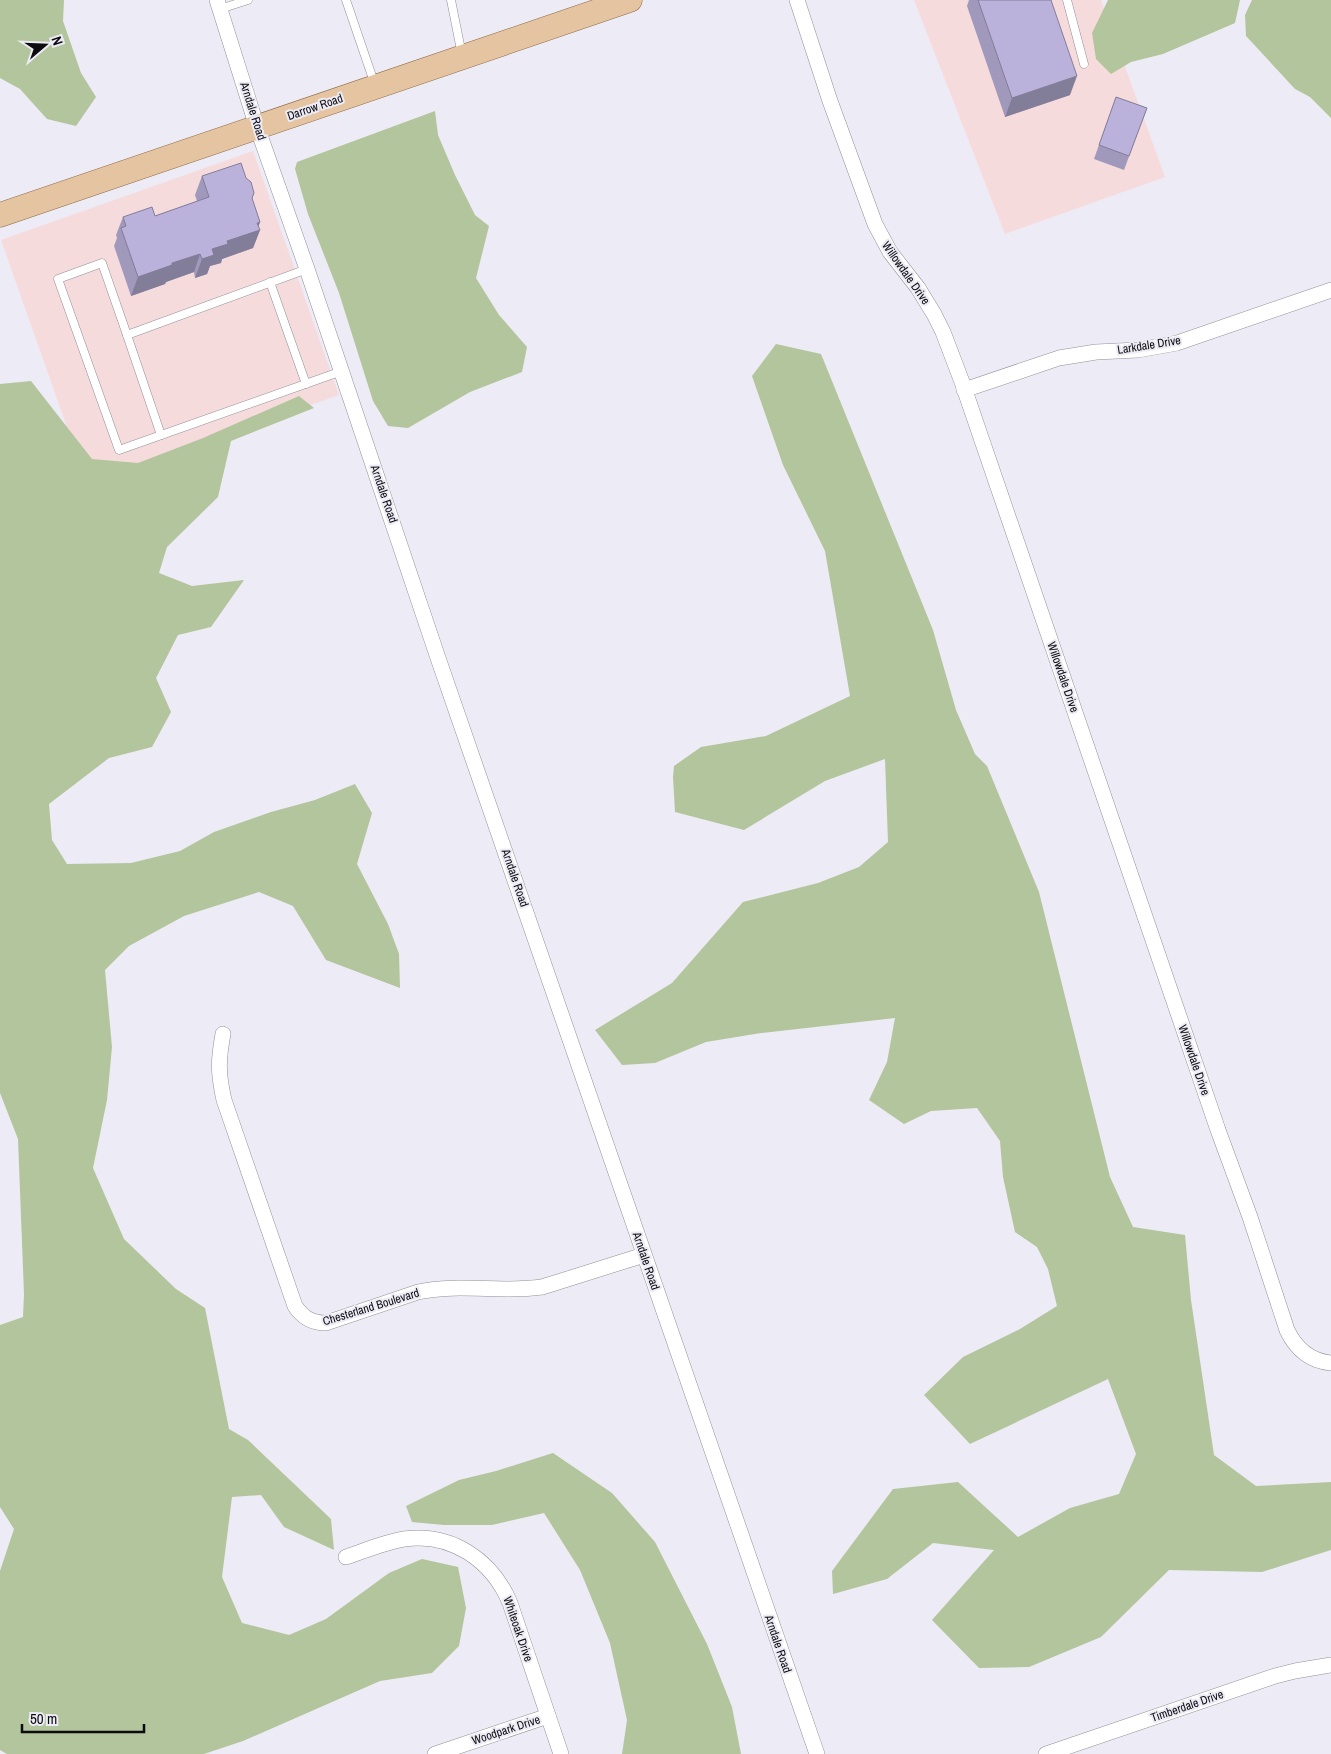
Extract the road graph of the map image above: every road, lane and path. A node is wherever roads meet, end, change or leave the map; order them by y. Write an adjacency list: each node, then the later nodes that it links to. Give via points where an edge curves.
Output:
1 (248, 0): 7 (lane)
2 (346, 0): 10 (lane)
3 (451, 0): 8 (lane)
4 (630, 0): 8 (main road, Darrow Road)
5 (797, 0): 19 (street, Willowdale Drive, via 875,224 890,252 934,314)
6 (1067, 0): 9 (lane)
7 (218, 5): 11 (street, Arndale Road)
8 (463, 57): 10 (main road, Darrow Road)
9 (1084, 64)
10 (376, 87): 11 (main road, Darrow Road)
11 (258, 127): 12 (main road, Darrow Road); 13 (street, Arndale Road)
12 (0, 215)
13 (307, 269): 14 (lane); 17 (street, Arndale Road)
14 (270, 282): 16 (lane); 18 (lane)
15 (1331, 290): 19 (street, Larkdale Drive, via 1177,343 1059,358)
16 (126, 335): 20 (lane); 20 (lane, via 102,263 58,279 119,450)
17 (342, 371): 18 (lane); 22 (street, Arndale Road)
18 (306, 384): 20 (lane)
19 (964, 390): 23 (street, Willowdale Drive, via 1287,1330 1296,1346 1314,1359)
20 (161, 435)
21 (224, 1034): 22 (street, Chesterland Boulevard, via 219,1076 224,1100 295,1306 307,1320 326,1323 431,1289 532,1289)
22 (644, 1254): 29 (street, Arndale Road)
23 (1331, 1363)
24 (346, 1557): 26 (street, Whiteoak Drive, via 402,1539 419,1537 455,1545 479,1560 505,1590)
25 (1331, 1665): 30 (street, Timberdale Drive, via 1275,1676)
26 (548, 1716): 27 (street, Woodpark Drive); 28 (street, Whiteoak Drive)
27 (435, 1754)
28 (561, 1754)
29 (817, 1754)
30 (1046, 1754)

